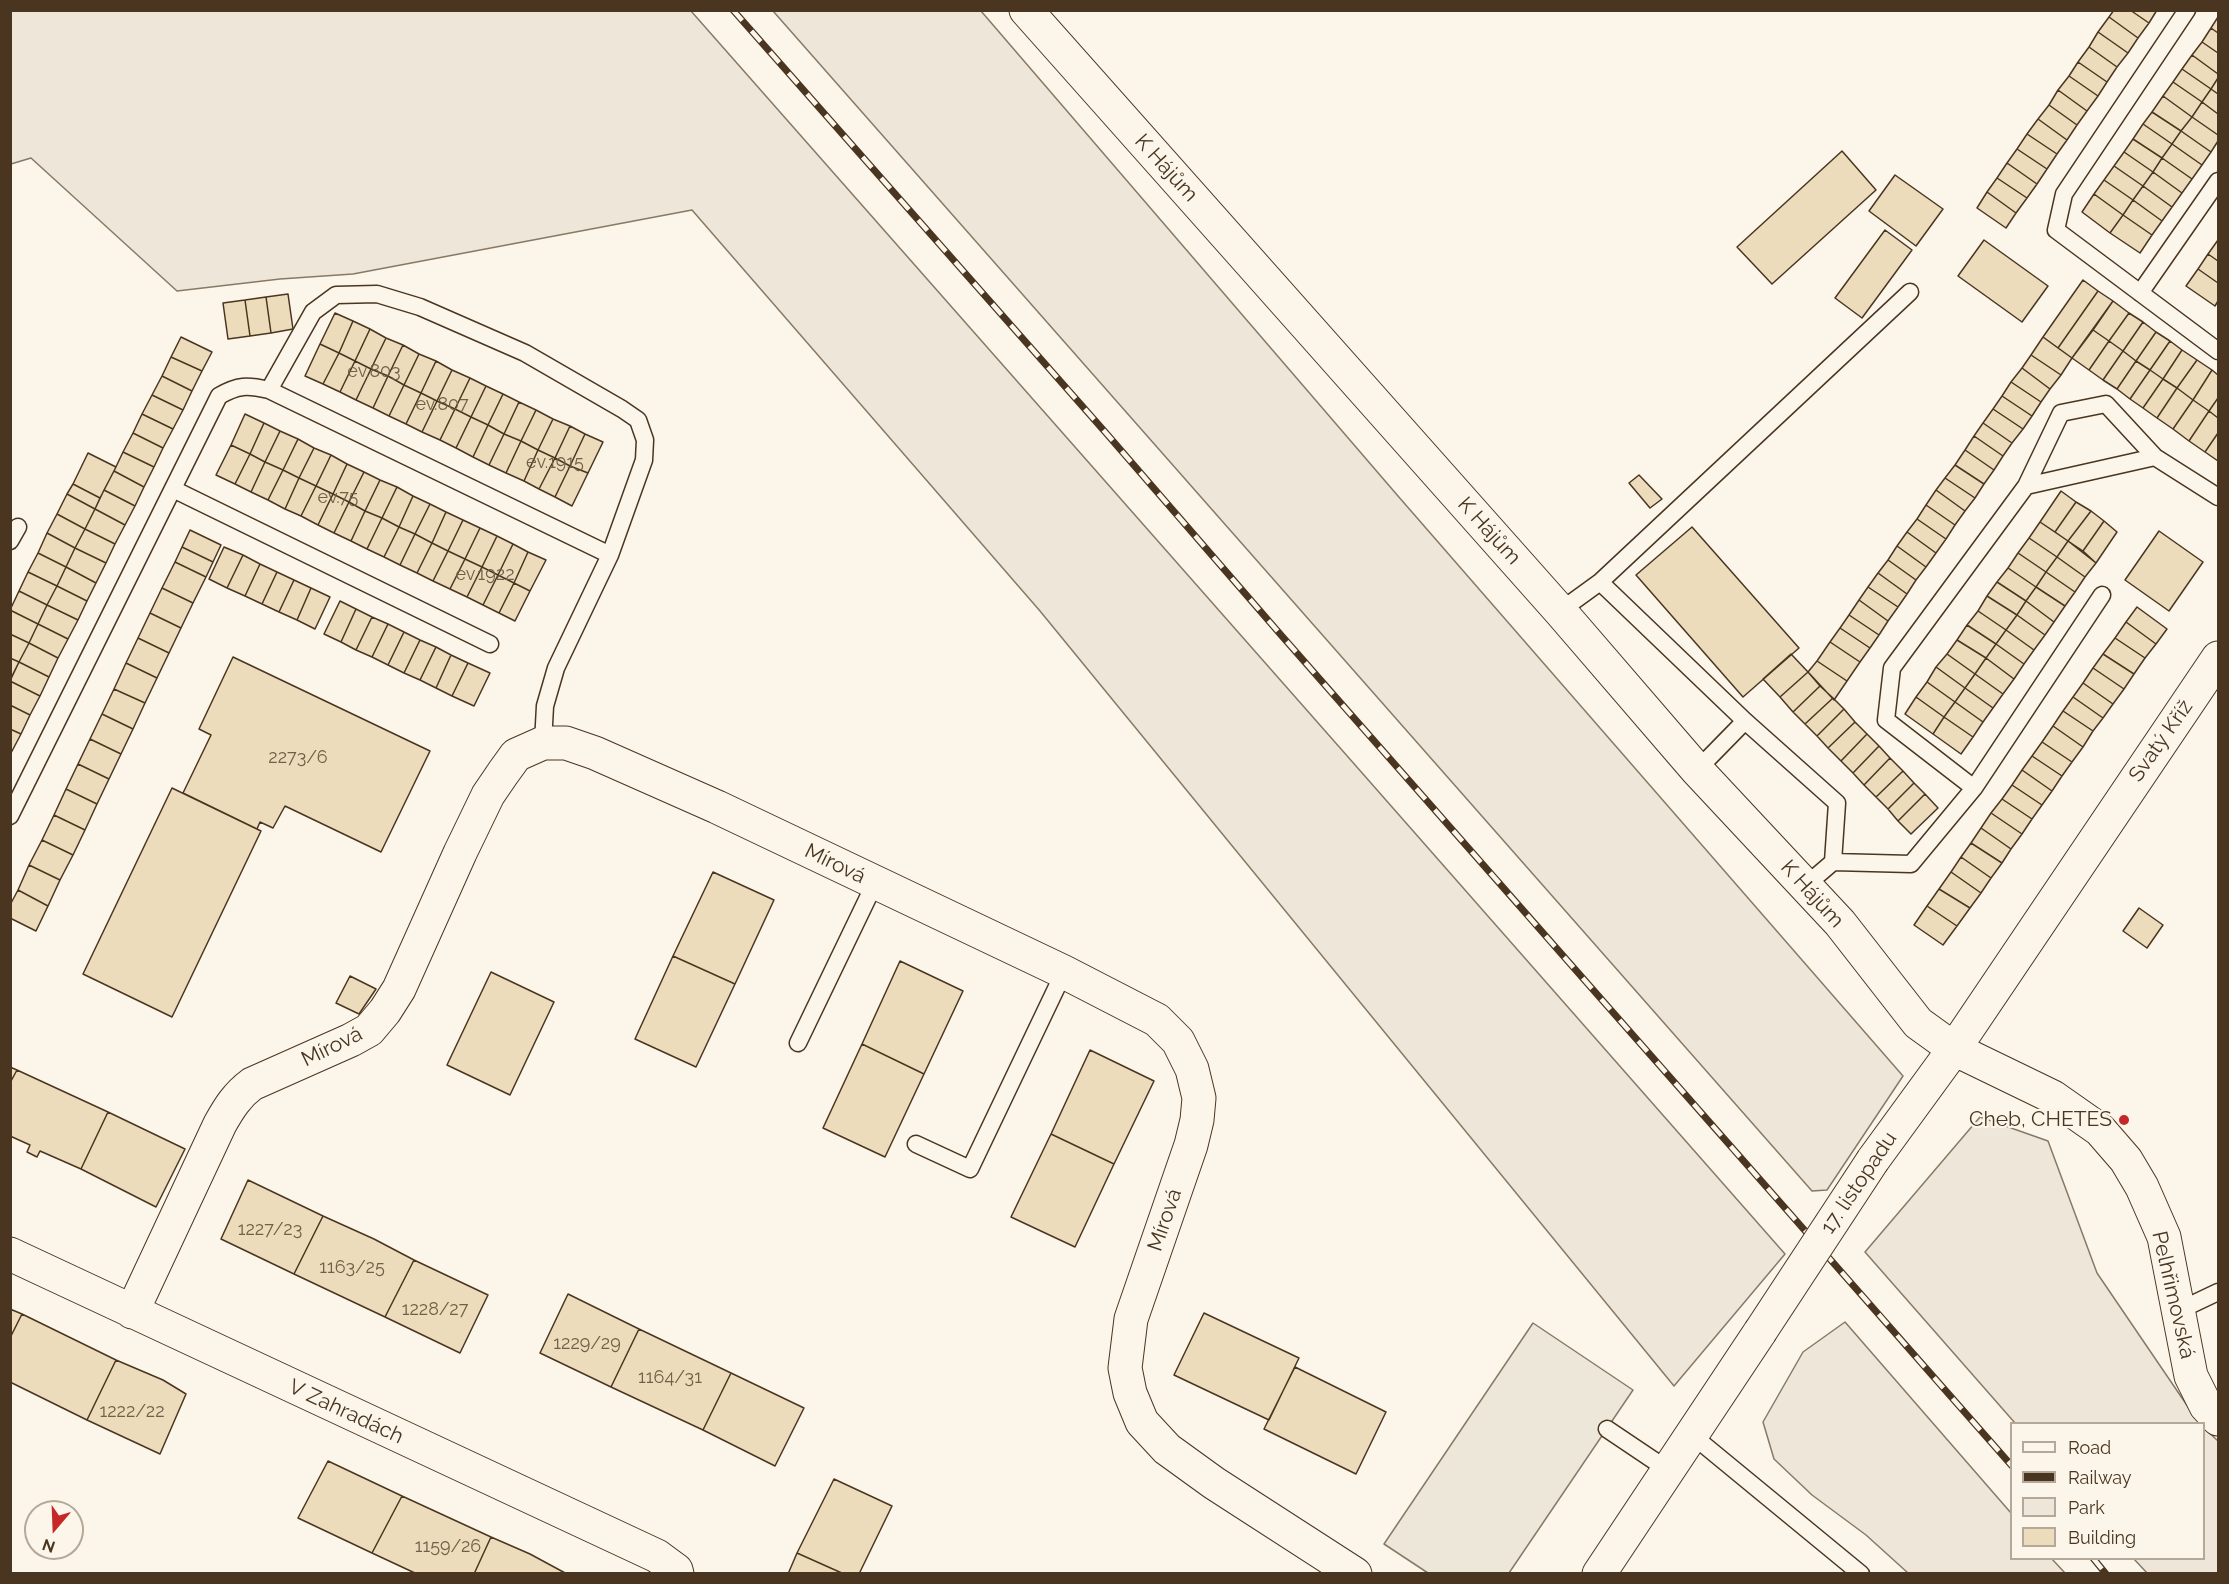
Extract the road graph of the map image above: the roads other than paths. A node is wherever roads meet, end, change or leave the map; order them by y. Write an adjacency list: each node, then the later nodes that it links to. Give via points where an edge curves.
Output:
1 (1026, 10): 15 (street, K Hájům)
2 (2187, 10): 5 (lane, via 2064,194 2056,230)
3 (2218, 181): 5 (lane)
4 (1910, 292): 13 (lane)
5 (2140, 293): 6 (lane)
6 (2218, 351)
7 (269, 390): 10 (lane, via 252,386 234,388 219,396); 12 (lane); 12 (lane, via 313,312 336,295 377,294 420,307 525,353 638,420 645,440 644,460)
8 (2155, 457): 9 (lane); 9 (lane, via 2106,404 2061,413); 11 (lane)
9 (2026, 486): 21 (lane, via 1892,668 1886,720)
10 (173, 489): 16 (lane); 23 (lane)
11 (2218, 497)
12 (610, 555): 19 (lane, via 556,668 545,706)
13 (1600, 582): 15 (lane); 18 (lane)
14 (2102, 595): 21 (lane)
15 (1560, 611): 20 (street, K Hájům)
16 (490, 644)
17 (2218, 658): 22 (street, Svatý Kříž)
18 (1745, 721): 20 (lane); 24 (lane, via 1837,803)
19 (543, 743): 25 (street, Mírová, via 566,743 595,753); 34 (street, Mírová, via 516,755 488,795 399,989 369,1030 252,1084 231,1104)
20 (1697, 770): 26 (street, K Hájům)
21 (1974, 788): 24 (lane, via 1911,864)
22 (2124, 796): 29 (street, 17. listopadu)
23 (10, 816)
24 (1833, 862): 26 (lane)
25 (875, 883): 27 (street, Mírová); 28 (lane)
26 (1805, 886): 29 (street, K Hájům, via 1840,923 1918,1023)
27 (1064, 972): 30 (lane, via 970,1169); 40 (street, Mírová, via 1157,1020 1178,1041 1192,1069 1199,1098 1191,1145 1131,1318 1125,1368 1142,1422 1167,1449 1214,1483)
28 (798, 1043)
29 (1954, 1049): 33 (street, Pelhřimovská, via 2053,1096 2100,1130 2126,1160 2164,1237); 37 (street, 17. listopadu, bridge, via 1874,1160)
30 (916, 1144)
31 (10, 1254): 34 (street, V Zahradách)
32 (2218, 1292): 33 (lane)
33 (2178, 1311): 35 (street, Pelhřimovská, via 2191,1376 2206,1406)
34 (132, 1312): 39 (street, V Zahradách, via 657,1556 676,1569)
35 (2218, 1419)
36 (1607, 1429): 38 (lane)
37 (1692, 1435): 38 (street, 17. listopadu); 42 (lane)
38 (1668, 1470): 41 (street, 17. listopadu)
39 (677, 1574)
40 (1355, 1574)
41 (1599, 1574)
42 (1861, 1574)

